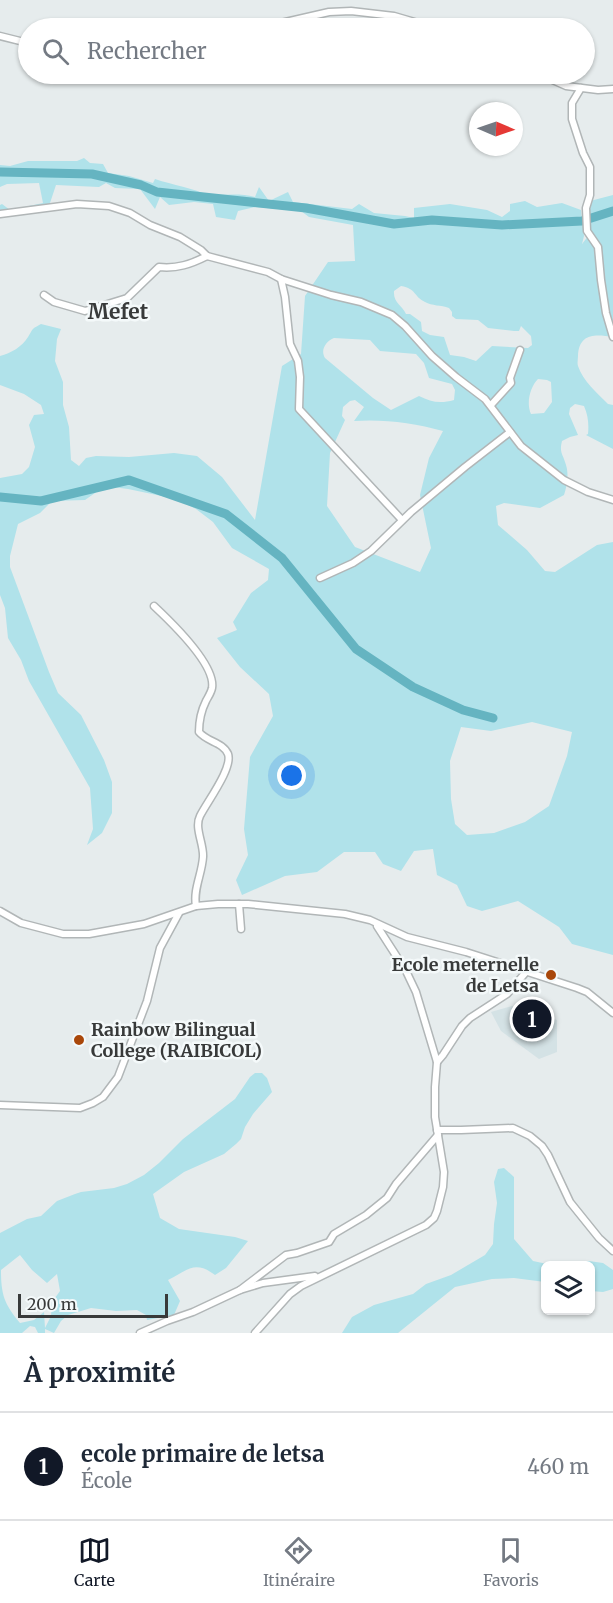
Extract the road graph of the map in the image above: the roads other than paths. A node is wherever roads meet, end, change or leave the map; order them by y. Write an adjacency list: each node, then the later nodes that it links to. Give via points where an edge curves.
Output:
1 (303, 18): 2 (street, via 351,11)
2 (401, 18)
3 (0, 36): 4 (street)
4 (18, 40)
5 (562, 84): 6 (street)
6 (581, 88): 7 (street); 12 (street, via 572,103 572,119 591,167 587,231 598,247 606,314)
7 (613, 89)
8 (0, 214): 9 (street, via 77,204 109,206 180,237)
9 (207, 256): 10 (street); 11 (street, via 172,268 159,267 127,298 85,311)
10 (281, 279): 14 (street, via 392,315 432,356); 17 (street, via 290,344 300,377 299,409)
11 (44, 295)
12 (613, 338)
13 (520, 350): 14 (street, via 510,385)
14 (491, 405): 15 (street)
15 (510, 432): 16 (street, via 558,476); 17 (street)
16 (613, 500)
17 (402, 520): 18 (street, via 371,551)
18 (320, 578)
19 (154, 606): 21 (street, via 193,646 203,662 212,691 201,713 199,732 222,746 229,759 200,817 203,854)
20 (239, 904): 21 (street); 24 (street, via 345,914); 25 (street)
21 (196, 906): 23 (street)
22 (0, 911): 23 (street, via 21,923 63,934 88,934 144,924)
23 (179, 912): 29 (street, via 160,948 147,1001 118,1077 103,1097 80,1108)
24 (375, 923): 26 (street, via 407,938); 28 (street, via 406,971)
25 (242, 929)
26 (527, 971): 27 (street, via 587,992); 28 (street, via 507,994 462,1026)
27 (613, 1013)
28 (437, 1062): 30 (street, via 434,1101)
29 (0, 1105)
30 (438, 1132): 31 (street, via 507,1127 530,1136 548,1155 570,1202); 32 (street, via 444,1172 434,1218 408,1235); 33 (street, via 387,1198 366,1215 334,1234 329,1242 286,1256)
31 (613, 1251)
32 (322, 1275): 33 (street); 35 (street, via 290,1294)
33 (240, 1290): 34 (street)
34 (140, 1333)
35 (255, 1333)

